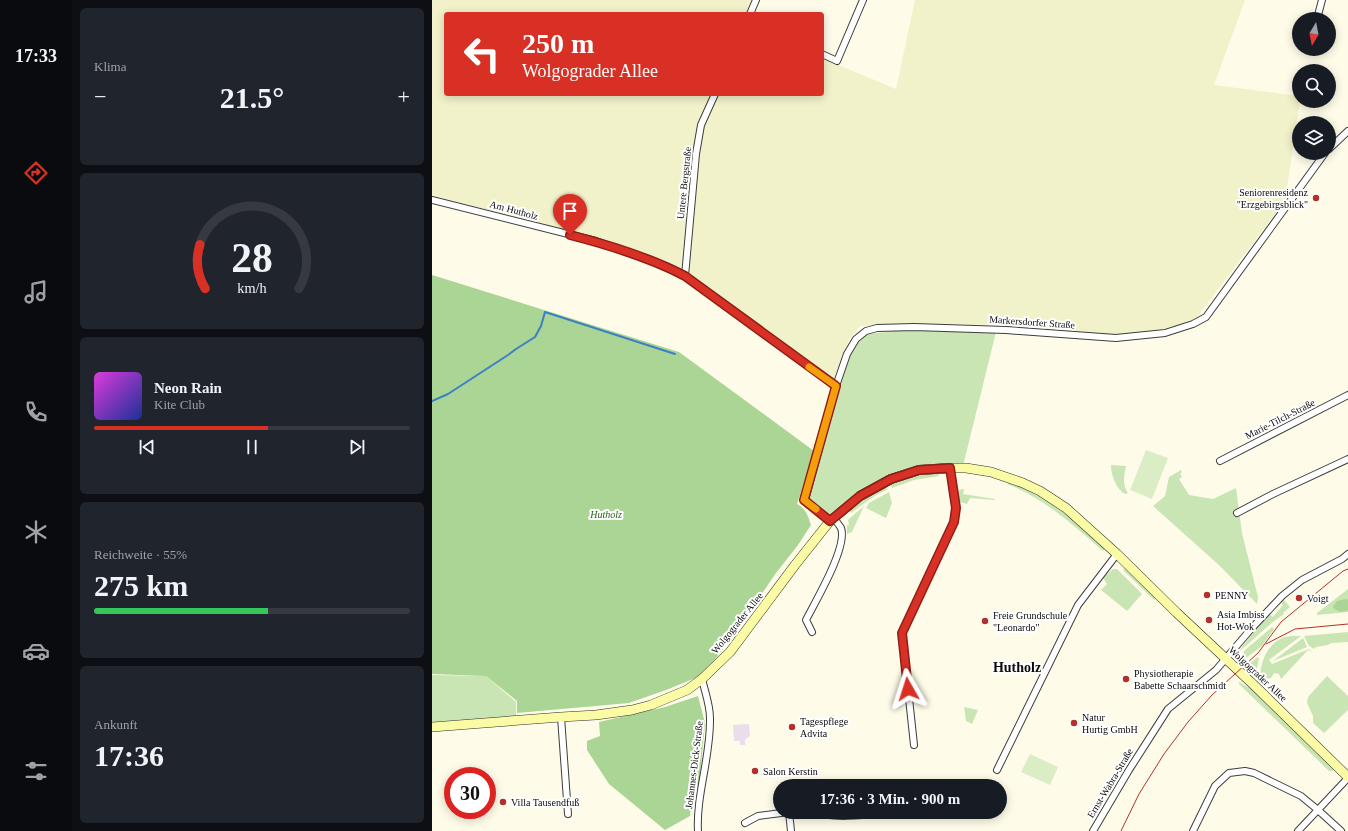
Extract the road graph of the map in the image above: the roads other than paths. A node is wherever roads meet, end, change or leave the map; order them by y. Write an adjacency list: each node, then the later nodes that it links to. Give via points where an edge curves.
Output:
1 (756, 0): 4 (street)
2 (863, 0): 6 (street, via 838,61)
3 (1322, 0): 5 (street)
4 (751, 12)
5 (1319, 12)
6 (824, 55)
7 (714, 96): 12 (street, Untere Bergstraße, via 701,125 696,154)
8 (1348, 131): 9 (street)
9 (1336, 142)
10 (1320, 160): 13 (street, Markersdorfer Straße, via 1206,317 1193,324 1165,333 1116,338 1006,330 876,328 856,339 847,354)
11 (432, 200): 12 (street, Am Hutholz, via 596,241 668,267)
12 (685, 276): 13 (street, Am Hutholz)
13 (836, 386): 19 (street, Markersdorfer Straße, via 804,500)
14 (1348, 395): 16 (street, Marie-Tilch-Straße)
15 (1348, 459): 18 (street)
16 (1220, 461)
17 (950, 468): 19 (main road, Wolgograder Allee, via 919,470 891,479 860,496); 20 (main road, Wolgograder Allee, via 992,472 1040,491 1066,508); 27 (street, via 956,508 954,522 902,633)
18 (1237, 513)
19 (832, 519): 22 (street, via 841,529 842,543 806,620); 24 (main road, Wolgograder Allee, via 730,652)
20 (1117, 554): 23 (main road, Wolgograder Allee); 28 (street, via 1078,605)
21 (1348, 554): 23 (street, via 1302,580 1282,596)
22 (812, 632)
23 (1226, 659): 29 (main road, Wolgograder Allee); 37 (street, Ernst-Wabra-Straße, via 1168,709 1128,770)
24 (702, 679): 25 (main road, Wolgograder Allee, via 687,690 651,705 596,715); 35 (street, Johannes-Dick-Straße, via 710,718 704,781 698,812)
25 (561, 717): 26 (main road, Wolgograder Allee); 31 (street)
26 (432, 727)
27 (914, 745)
28 (997, 770)
29 (1348, 778): 30 (street)
30 (1318, 810): 38 (street, via 1301,796 1254,773 1229,773 1215,786); 39 (street); 40 (street)
31 (568, 814)
32 (773, 814): 34 (street, via 758,816)
33 (789, 819): 36 (street)
34 (746, 823)
35 (698, 831)
36 (790, 831)
37 (1093, 831)
38 (1192, 831)
39 (1298, 831)
40 (1341, 831)

